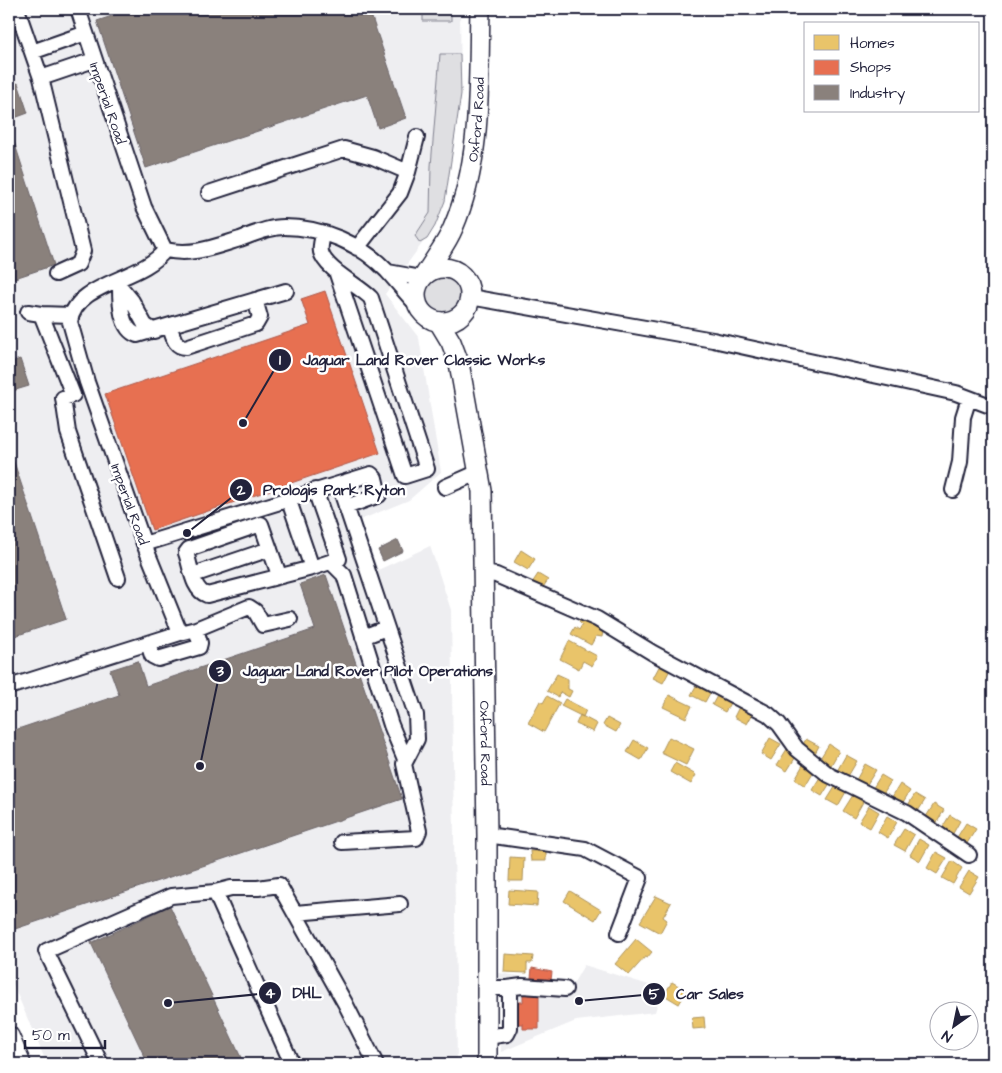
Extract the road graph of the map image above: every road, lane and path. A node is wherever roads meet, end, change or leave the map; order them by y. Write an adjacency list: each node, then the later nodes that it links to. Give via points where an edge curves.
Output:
1 (17, 9): 5 (street)
2 (78, 9): 4 (street, Imperial Road)
3 (480, 9): 11 (highway, Oxford Road, via 477,127 469,174)
4 (86, 33): 5 (street); 6 (street, Imperial Road)
5 (32, 52): 7 (street)
6 (94, 60): 7 (street); 14 (street, Imperial Road, via 144,207)
7 (41, 78): 17 (street, via 83,251 78,264)
8 (417, 138): 9 (street)
9 (408, 172): 10 (street, via 344,149); 13 (street, via 400,193)
10 (209, 193)
11 (453, 228): 18 (highway, Oxford Road); 19 (highway, Oxford Road, via 456,258)
12 (324, 232): 13 (street); 14 (street, via 283,227 199,252 180,254); 15 (street, via 321,252)
13 (358, 248): 16 (street)
14 (165, 250): 20 (street, via 152,264)
15 (336, 271): 15 (street, via 370,298 428,469 405,476)
16 (388, 272): 18 (street); 24 (street)
17 (56, 274)
18 (424, 275): 19 (highway, via 442,268); 24 (highway, via 415,294)
19 (463, 276): 23 (highway, via 469,286)
20 (118, 285): 25 (street, via 87,294); 27 (street, via 119,306 132,333 144,335)
21 (286, 291): 22 (street)
22 (256, 300): 27 (street); 27 (street, via 260,317 256,324 186,348 178,346)
23 (468, 303): 26 (highway, via 455,320); 28 (highway, Oxford Road); 29 (street, via 713,340)
24 (418, 306): 26 (highway, via 428,319)
25 (71, 315): 38 (street, Imperial Road, via 71,330 87,382); 47 (street, via 35,313 73,394 63,398 68,432)
26 (439, 322): 28 (highway, Oxford Road)
27 (170, 327)
28 (459, 363): 31 (highway, Oxford Road)
29 (969, 398): 30 (street); 35 (street, via 963,416 960,462)
30 (993, 407)
31 (479, 472): 33 (street); 43 (highway, Oxford Road)
32 (339, 485): 34 (street); 37 (street); 37 (street, via 371,474 375,478 379,495)
33 (444, 487)
34 (315, 490): 36 (street); 40 (street, via 339,559)
35 (953, 490)
36 (288, 498): 38 (street); 42 (street)
37 (346, 507): 41 (street)
38 (144, 544): 51 (street, Imperial Road)
39 (270, 549): 44 (street); 44 (street, via 262,524 189,549 186,552); 45 (street)
40 (332, 563): 42 (street); 46 (street)
41 (365, 567): 46 (street); 49 (street)
42 (312, 568): 45 (street)
43 (483, 573): 56 (highway, Oxford Road); 58 (street, via 496,575 597,619 653,653 768,714 780,724 797,749 828,775 907,813)
44 (193, 575): 45 (street, via 201,593 207,595)
45 (278, 575)
46 (344, 575): 52 (street)
47 (118, 578)
48 (290, 619): 50 (street, via 263,625 249,607)
49 (386, 628): 52 (street); 55 (street, via 416,715 417,739)
50 (196, 629): 51 (street); 53 (street, via 198,647 158,659 152,656)
51 (180, 633): 53 (street)
52 (363, 637): 55 (street)
53 (148, 642): 54 (street)
54 (9, 687)
55 (404, 764): 57 (street, via 419,831 416,838)
56 (487, 835): 62 (street, via 586,849 640,878); 63 (highway, Oxford Road)
57 (342, 842)
58 (969, 856)
59 (215, 892): 61 (street, via 279,885); 69 (street, via 172,896 46,951); 70 (street)
60 (400, 904): 61 (street)
61 (295, 913): 71 (street)
62 (619, 933)
63 (487, 988): 64 (street); 67 (highway, Oxford Road)
64 (507, 988): 65 (street); 67 (street, via 510,992 510,1028 507,1034)
65 (565, 989)
66 (9, 1036): 68 (highway)
67 (487, 1037): 72 (highway, Oxford Road)
68 (21, 1064)
69 (102, 1064)
70 (292, 1064)
71 (376, 1064)
72 (487, 1064)

